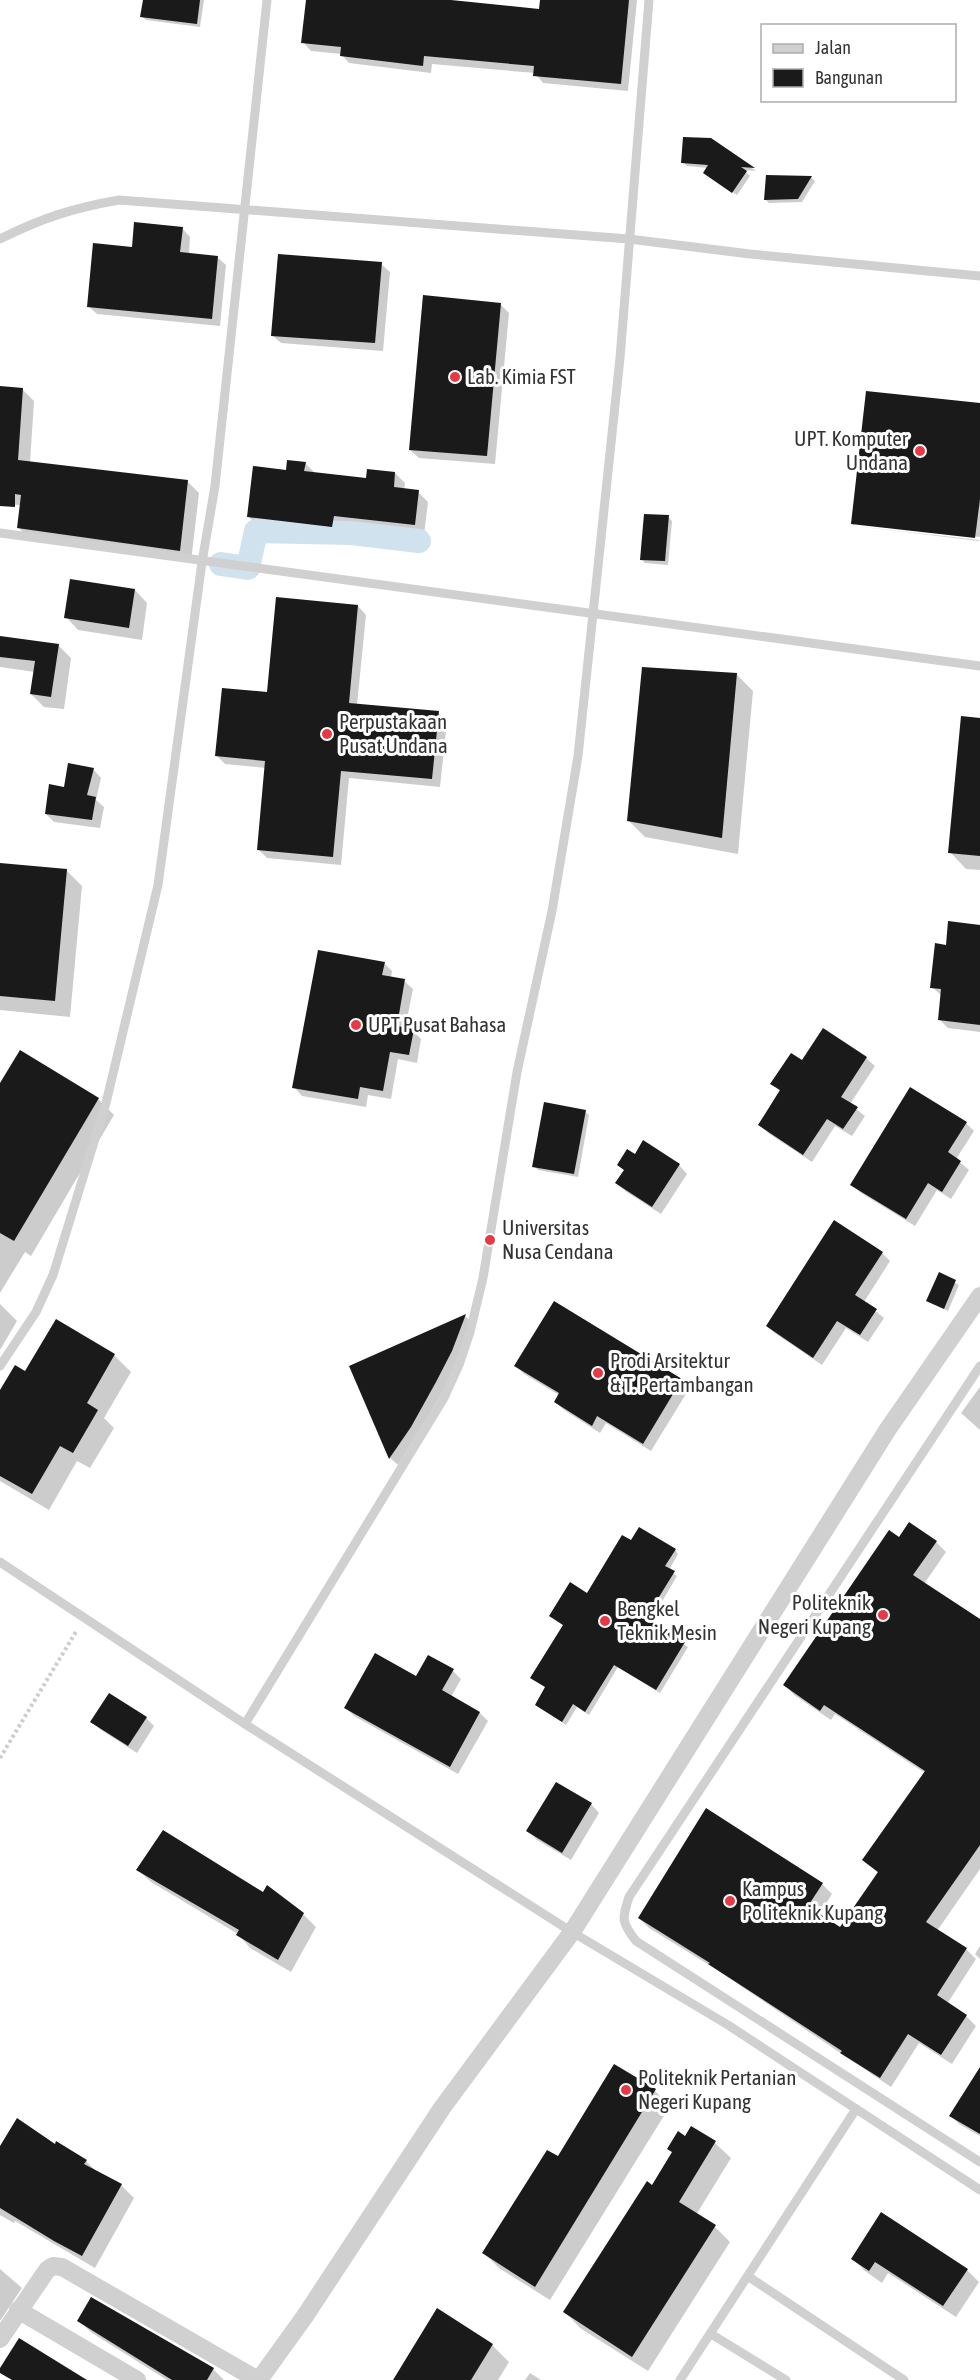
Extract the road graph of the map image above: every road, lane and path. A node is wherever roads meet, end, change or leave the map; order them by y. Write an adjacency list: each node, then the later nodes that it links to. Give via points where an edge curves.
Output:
1 (267, 0): 3 (lane)
2 (649, 0): 5 (lane)
3 (245, 210): 4 (lane, via 119,200 78,207); 5 (lane); 8 (lane, via 215,486)
4 (0, 239)
5 (629, 239): 6 (lane); 9 (lane)
6 (980, 276)
7 (0, 533): 8 (lane)
8 (202, 562): 9 (lane); 12 (lane, via 158,885 106,1103 53,1275 36,1312)
9 (592, 612): 10 (lane); 16 (lane, via 578,756 565,834 470,1332 444,1398)
10 (980, 666)
11 (980, 1296): 18 (street, via 888,1429)
12 (0, 1366)
13 (980, 1366): 20 (lane, via 629,1897 622,1916 625,1928 636,1941)
14 (0, 1562): 15 (lane)
15 (84, 1619): 16 (lane); 17 (path)
16 (245, 1724): 18 (lane)
17 (0, 1758)
18 (572, 1932): 19 (lane, via 728,2025); 27 (street, via 442,2108 305,2316)
19 (856, 2109): 21 (lane); 22 (lane)
20 (980, 2162)
21 (980, 2190)
22 (749, 2277): 24 (lane); 30 (lane)
23 (18, 2310): 25 (street); 26 (street); 27 (street, via 47,2270 62,2267)
24 (711, 2334): 28 (lane); 29 (lane)
25 (0, 2339)
26 (137, 2380)
27 (258, 2380)
28 (680, 2380)
29 (786, 2380)
30 (904, 2380)

